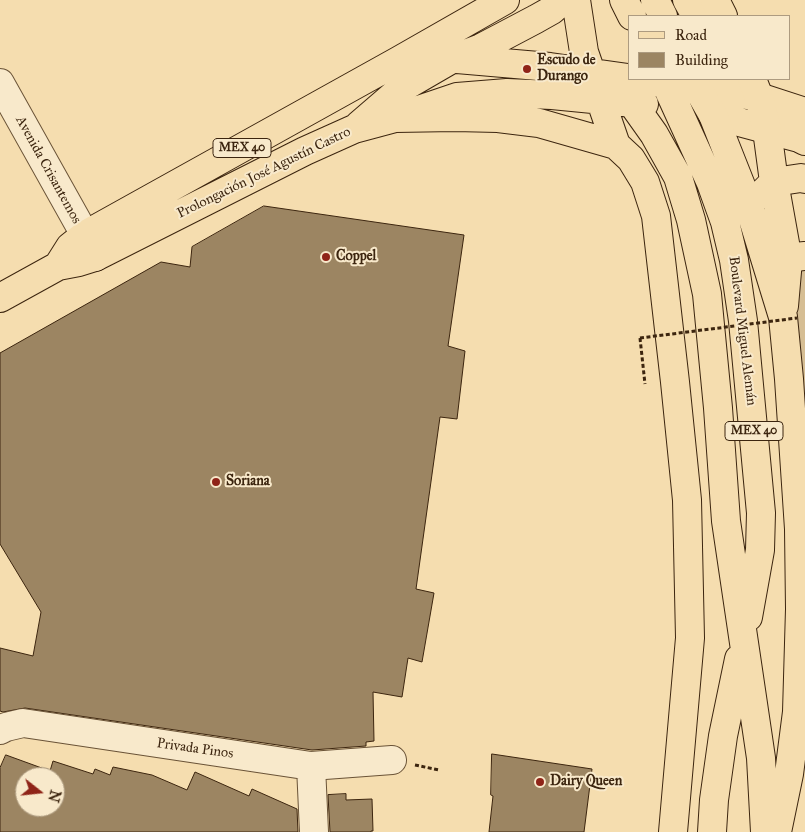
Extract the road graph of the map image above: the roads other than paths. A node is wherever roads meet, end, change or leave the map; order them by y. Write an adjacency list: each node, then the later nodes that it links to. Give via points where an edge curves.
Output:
1 (563, 0): 12 (main road, via 552,10)
2 (576, 0): 18 (main road, via 584,52)
3 (624, 0): 8 (main road)
4 (655, 0): 9 (main road)
5 (687, 0): 10 (main road)
6 (715, 0): 11 (main road)
7 (493, 3): 12 (street); 14 (main road)
8 (632, 15)
9 (662, 15)
10 (695, 15)
11 (722, 15)
12 (500, 38): 13 (main road)
13 (452, 59): 14 (main road, Prolongación José Agustín Castro / MEX 40); 18 (main road, Prolongación José Agustín Castro / MEX 40, via 550,67); 24 (main road, via 402,88)
14 (398, 61): 32 (main road, Prolongación José Agustín Castro / MEX 40)
15 (664, 80): 17 (main road, MEX 40); 18 (main road, Prolongación José Agustín Castro / MEX 40); 20 (main road, Boulevard Miguel Alemán / MEX 40)
16 (0, 83): 32 (street, Avenida Crisantemos)
17 (695, 83): 19 (main road); 22 (main road, MEX 40)
18 (616, 85): 20 (main road, Prolongación José Agustín Castro / MEX 40); 23 (main road, Prolongación José Agustín Castro / MEX 40, via 552,95 507,93 457,97); 27 (main road); 37 (main road, via 654,134 678,177 692,220 707,294)
19 (745, 87): 21 (main road); 25 (main road)
20 (678, 109): 22 (main road, Prolongación José Agustín Castro / MEX 40); 31 (main road, Boulevard Miguel Alemán / MEX 40)
21 (805, 112)
22 (713, 115): 25 (main road, Prolongación José Agustín Castro); 30 (main road, MEX 40)
23 (396, 118): 24 (main road, Prolongación José Agustín Castro / MEX 40); 27 (main road, via 498,118 539,123)
24 (354, 129): 32 (main road, Prolongación José Agustín Castro / MEX 40)
25 (767, 130): 26 (main road, Prolongación José Agustín Castro); 29 (main road)
26 (805, 141)
27 (616, 146): 36 (main road, via 631,159 645,182 656,216)
28 (805, 179): 29 (main road)
29 (774, 182): 30 (main road); 33 (main road)
30 (749, 206): 31 (main road); 35 (main road, MEX 40)
31 (725, 222): 38 (main road, Boulevard Miguel Alemán / MEX 40, via 743,321 761,512 760,550)
32 (90, 246): 34 (main road, Prolongación José Agustín Castro / MEX 40, via 79,262 58,266)
33 (796, 258): 35 (main road)
34 (0, 298)
35 (790, 318): 46 (main road, MEX 40, via 789,379 799,529 800,609 797,712)
36 (675, 382): 37 (main road, via 691,382 701,387); 43 (main road, via 687,500 690,638)
37 (718, 408): 38 (main road, via 726,521)
38 (743, 641): 44 (main road, Boulevard Miguel Alemán / MEX 40, via 723,736); 45 (main road, via 761,758)
39 (0, 730): 41 (street, Privada Pinos, via 22,723)
40 (392, 760): 41 (street, Privada Pinos)
41 (312, 766): 42 (street)
42 (314, 832)
43 (673, 832)
44 (712, 832)
45 (765, 832)
46 (777, 832)

